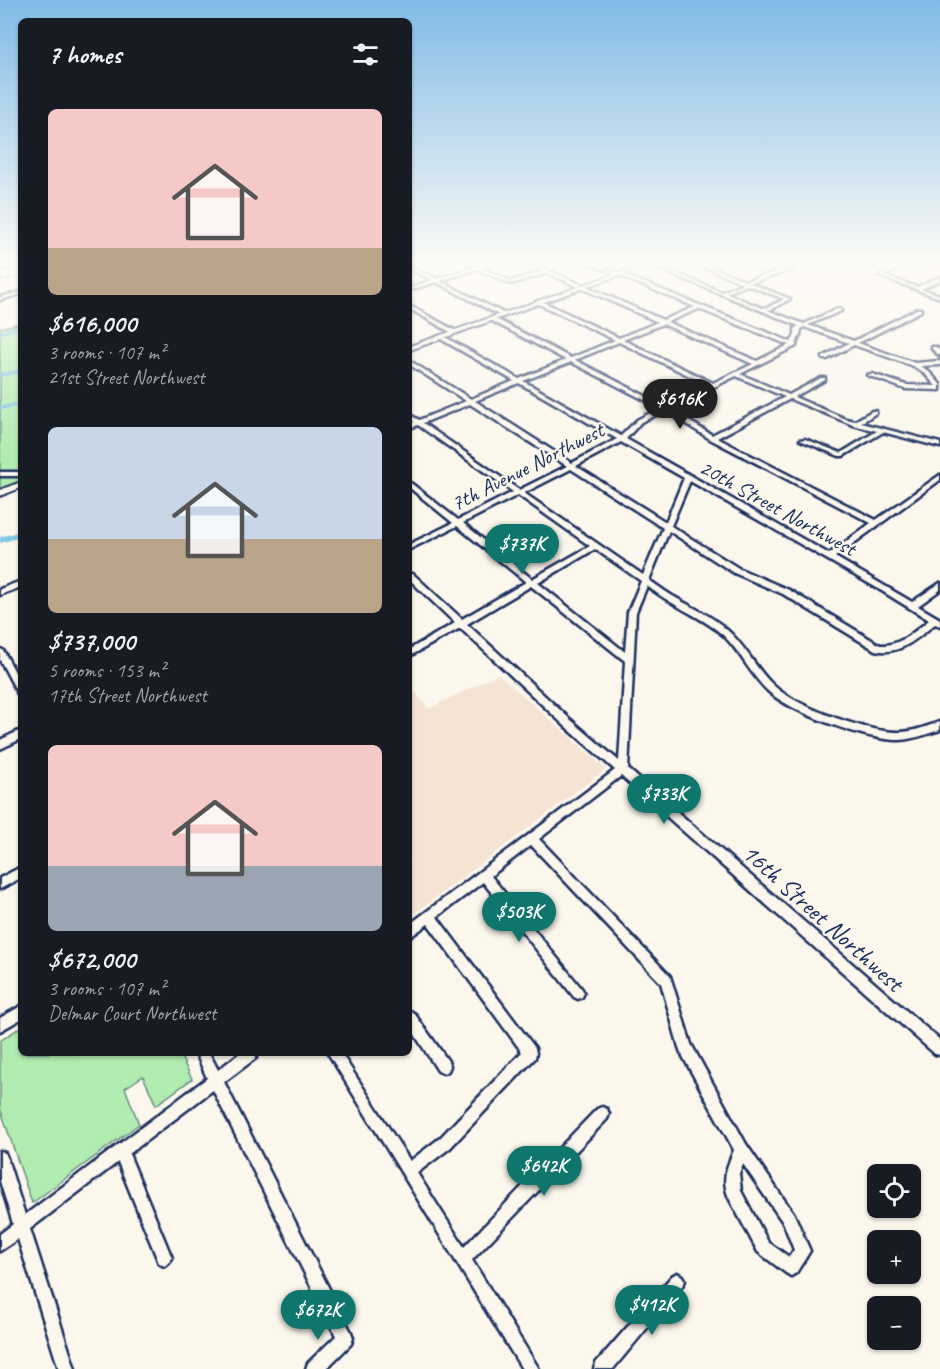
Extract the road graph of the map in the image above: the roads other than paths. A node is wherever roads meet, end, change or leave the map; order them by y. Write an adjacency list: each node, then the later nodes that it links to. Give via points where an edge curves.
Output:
1 (445, 327): 11 (street)
2 (469, 327): 11 (main road)
3 (507, 327): 20 (street)
4 (591, 327): 13 (street)
5 (651, 327): 13 (street)
6 (674, 327): 21 (street)
7 (749, 327): 15 (street)
8 (802, 327): 15 (street, via 798,328)
9 (809, 327): 14 (street)
10 (887, 327): 14 (street)
11 (454, 332): 12 (main road)
12 (441, 337): 16 (main road); 28 (street, 20th Street Northwest)
13 (619, 340): 20 (street); 29 (street)
14 (856, 343): 19 (street); 24 (street)
15 (794, 345): 21 (street, 7th Avenue Northwest)
16 (412, 347)
17 (934, 348): 18 (street)
18 (940, 354)
19 (825, 358)
20 (572, 360): 28 (street); 33 (street)
21 (758, 363): 25 (street, 7th Avenue Northwest)
22 (940, 363): 24 (street)
23 (412, 364): 32 (street)
24 (915, 365): 30 (street)
25 (736, 374): 29 (street, 7th Avenue Northwest); 31 (street)
26 (870, 375): 30 (street, via 905,387)
27 (823, 379): 31 (street)
28 (520, 381): 32 (street); 39 (street, 20th Street Northwest)
29 (714, 385): 33 (street, 7th Avenue Northwest)
30 (940, 387)
31 (787, 398): 36 (street); 38 (street)
32 (472, 401): 35 (street); 42 (street)
33 (666, 409): 38 (street); 39 (street, 7th Avenue Northwest, via 639,421)
34 (874, 412): 36 (street)
35 (413, 424): 49 (street)
36 (855, 424): 37 (street)
37 (881, 431): 40 (street, via 841,455); 41 (street)
38 (712, 438): 52 (street)
39 (622, 439): 42 (street, 7th Avenue Northwest); 45 (street, 20th Street Northwest)
40 (803, 440)
41 (940, 445)
42 (572, 465): 49 (street, 7th Avenue Northwest); 53 (street)
43 (0, 474): 44 (street)
44 (18, 474)
45 (688, 477): 53 (street); 56 (street, 20th Street Northwest)
46 (940, 477): 52 (street)
47 (18, 486): 50 (main road)
48 (412, 487): 51 (street)
49 (518, 492): 51 (street, 7th Avenue Northwest); 55 (street)
50 (0, 493)
51 (458, 523): 54 (street, 7th Avenue Northwest); 59 (street)
52 (876, 523): 56 (street)
53 (667, 526): 58 (street); 64 (street, via 737,571 786,592 878,648 902,646)
54 (412, 546)
55 (595, 546): 58 (street); 59 (street)
56 (830, 557): 63 (street, 20th Street Northwest)
57 (412, 578): 65 (street, 16th Street Northwest)
58 (644, 579): 68 (street, via 632,612); 71 (street, via 673,600 702,613 733,640 760,676 785,699 874,733 899,736)
59 (534, 583): 65 (street); 68 (street)
60 (18, 585): 62 (street)
61 (940, 586): 63 (street)
62 (0, 592)
63 (913, 605): 64 (street, 20th Street Northwest)
64 (937, 621)
65 (461, 625): 67 (street); 74 (street, 16th Street Northwest)
66 (0, 652): 69 (street)
67 (412, 653)
68 (629, 660): 74 (street)
69 (2, 662): 70 (street)
70 (18, 687)
71 (940, 726)
72 (18, 736): 73 (street)
73 (0, 745)
74 (623, 769): 75 (street); 85 (street, 16th Street Northwest)
75 (532, 839): 77 (street); 92 (street, via 666,980 685,1046)
76 (18, 874): 78 (street)
77 (484, 875): 79 (street); 81 (street)
78 (0, 884)
79 (429, 916): 80 (street); 95 (street, via 530,1053 445,1143)
80 (412, 929)
81 (578, 993)
82 (18, 1014): 84 (street)
83 (412, 1020): 89 (street)
84 (0, 1025)
85 (940, 1049)
86 (203, 1056): 90 (street)
87 (247, 1056): 90 (street)
88 (336, 1056): 95 (street)
89 (443, 1066)
90 (215, 1080): 93 (street); 102 (street, via 345,1338)
91 (602, 1114): 99 (street)
92 (741, 1149): 92 (street, via 789,1219 798,1240 802,1251 791,1268 763,1246 734,1193 732,1173)
93 (121, 1151): 96 (street); 98 (street)
94 (0, 1158): 96 (street)
95 (409, 1171): 99 (street)
96 (23, 1226): 97 (street); 101 (street)
97 (0, 1243)
98 (164, 1258)
99 (463, 1259): 103 (street)
100 (677, 1281): 104 (street)
101 (67, 1369)
102 (314, 1369)
103 (531, 1369)
104 (602, 1369)

